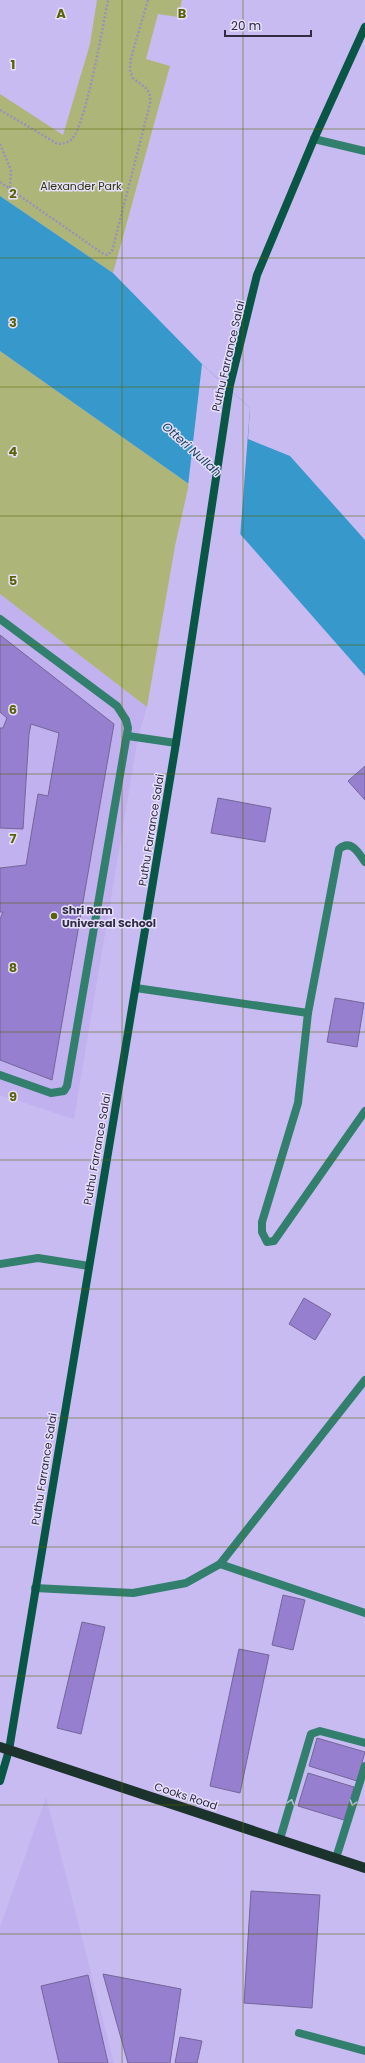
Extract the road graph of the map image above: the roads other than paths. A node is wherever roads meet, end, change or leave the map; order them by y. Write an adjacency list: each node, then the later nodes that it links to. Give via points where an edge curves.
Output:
1 (365, 28): 2 (street, Puthu Farrance Salai)
2 (314, 139): 3 (street); 6 (street, Puthu Farrance Salai, via 257,274 230,385)
3 (365, 151)
4 (0, 619): 5 (street, via 116,706 126,720)
5 (128, 736): 6 (street); 10 (street, via 67,1086 64,1091 51,1093)
6 (176, 743): 8 (street, Puthu Farrance Salai)
7 (365, 862): 9 (street, via 349,844 339,849)
8 (136, 988): 9 (street); 13 (street, Puthu Farrance Salai)
9 (308, 1013): 11 (street, via 298,1103 262,1222 262,1232 267,1242 274,1241)
10 (0, 1075)
11 (365, 1111)
12 (0, 1264): 13 (street, via 38,1258)
13 (88, 1266): 16 (street, Puthu Farrance Salai)
14 (365, 1380): 15 (street)
15 (220, 1564): 16 (street, via 186,1583 133,1593); 17 (street)
16 (35, 1588): 19 (street, Puthu Farrance Salai)
17 (365, 1613)
18 (365, 1743): 22 (street, one-way to 18, via 311,1734 320,1731)
19 (4, 1749): 21 (street, Puthu Farrance Salai); 22 (main road, Cooks Road)
20 (365, 1766): 23 (street, one-way to 23)
21 (0, 1781)
22 (280, 1839): 23 (main road, Cooks Road)
23 (336, 1858): 24 (main road, Cooks Road)
24 (365, 1868)
25 (299, 2033): 26 (street)
26 (365, 2051)

